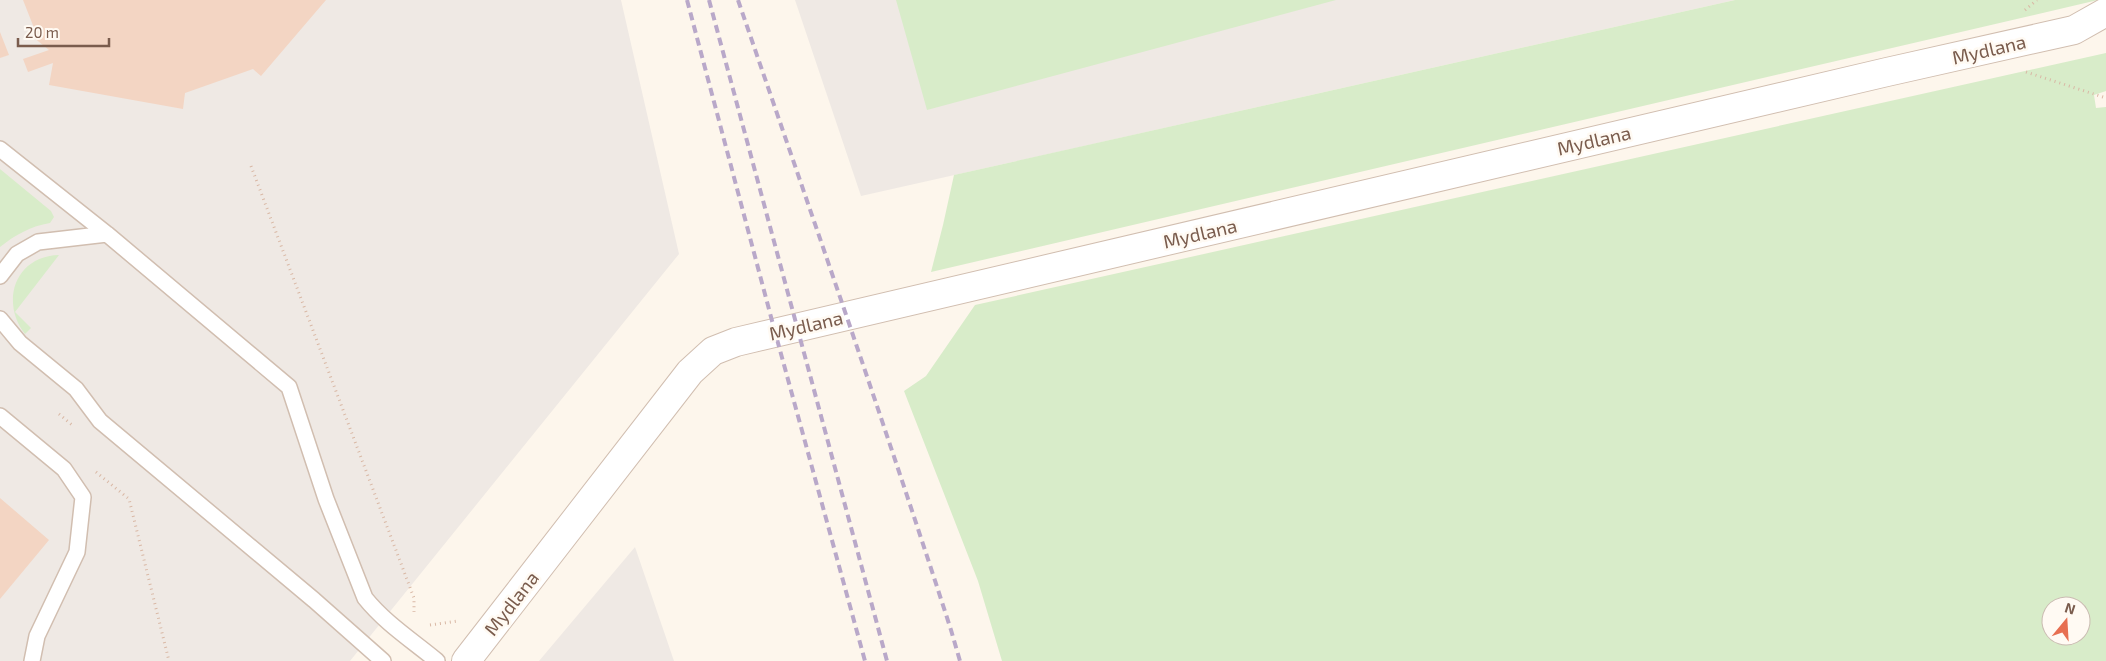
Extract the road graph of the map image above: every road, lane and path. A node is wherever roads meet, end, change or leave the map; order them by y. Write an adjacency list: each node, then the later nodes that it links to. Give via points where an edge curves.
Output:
1 (2106, 12): 2 (street, Mydlana)
2 (2074, 30): 3 (street, Mydlana); 4 (street, Mydlana)
3 (2106, 34)
4 (2001, 46): 5 (path, via 2006,64); 18 (street, Mydlana, via 740,340 713,351 690,372)
5 (2106, 98)
6 (0, 149): 8 (lane)
7 (251, 166): 12 (path, via 414,598)
8 (107, 234): 9 (lane, via 38,242 17,254); 17 (lane, via 289,387 326,499 365,598 374,610)
9 (0, 276)
10 (0, 319): 16 (lane, via 20,343 76,389 100,420)
11 (0, 416): 15 (lane, via 64,469 83,497 77,552 37,636)
12 (414, 617)
13 (423, 625): 14 (path, via 460,620)
14 (465, 625)
15 (32, 661)
16 (383, 661)
17 (437, 661)
18 (466, 661)

